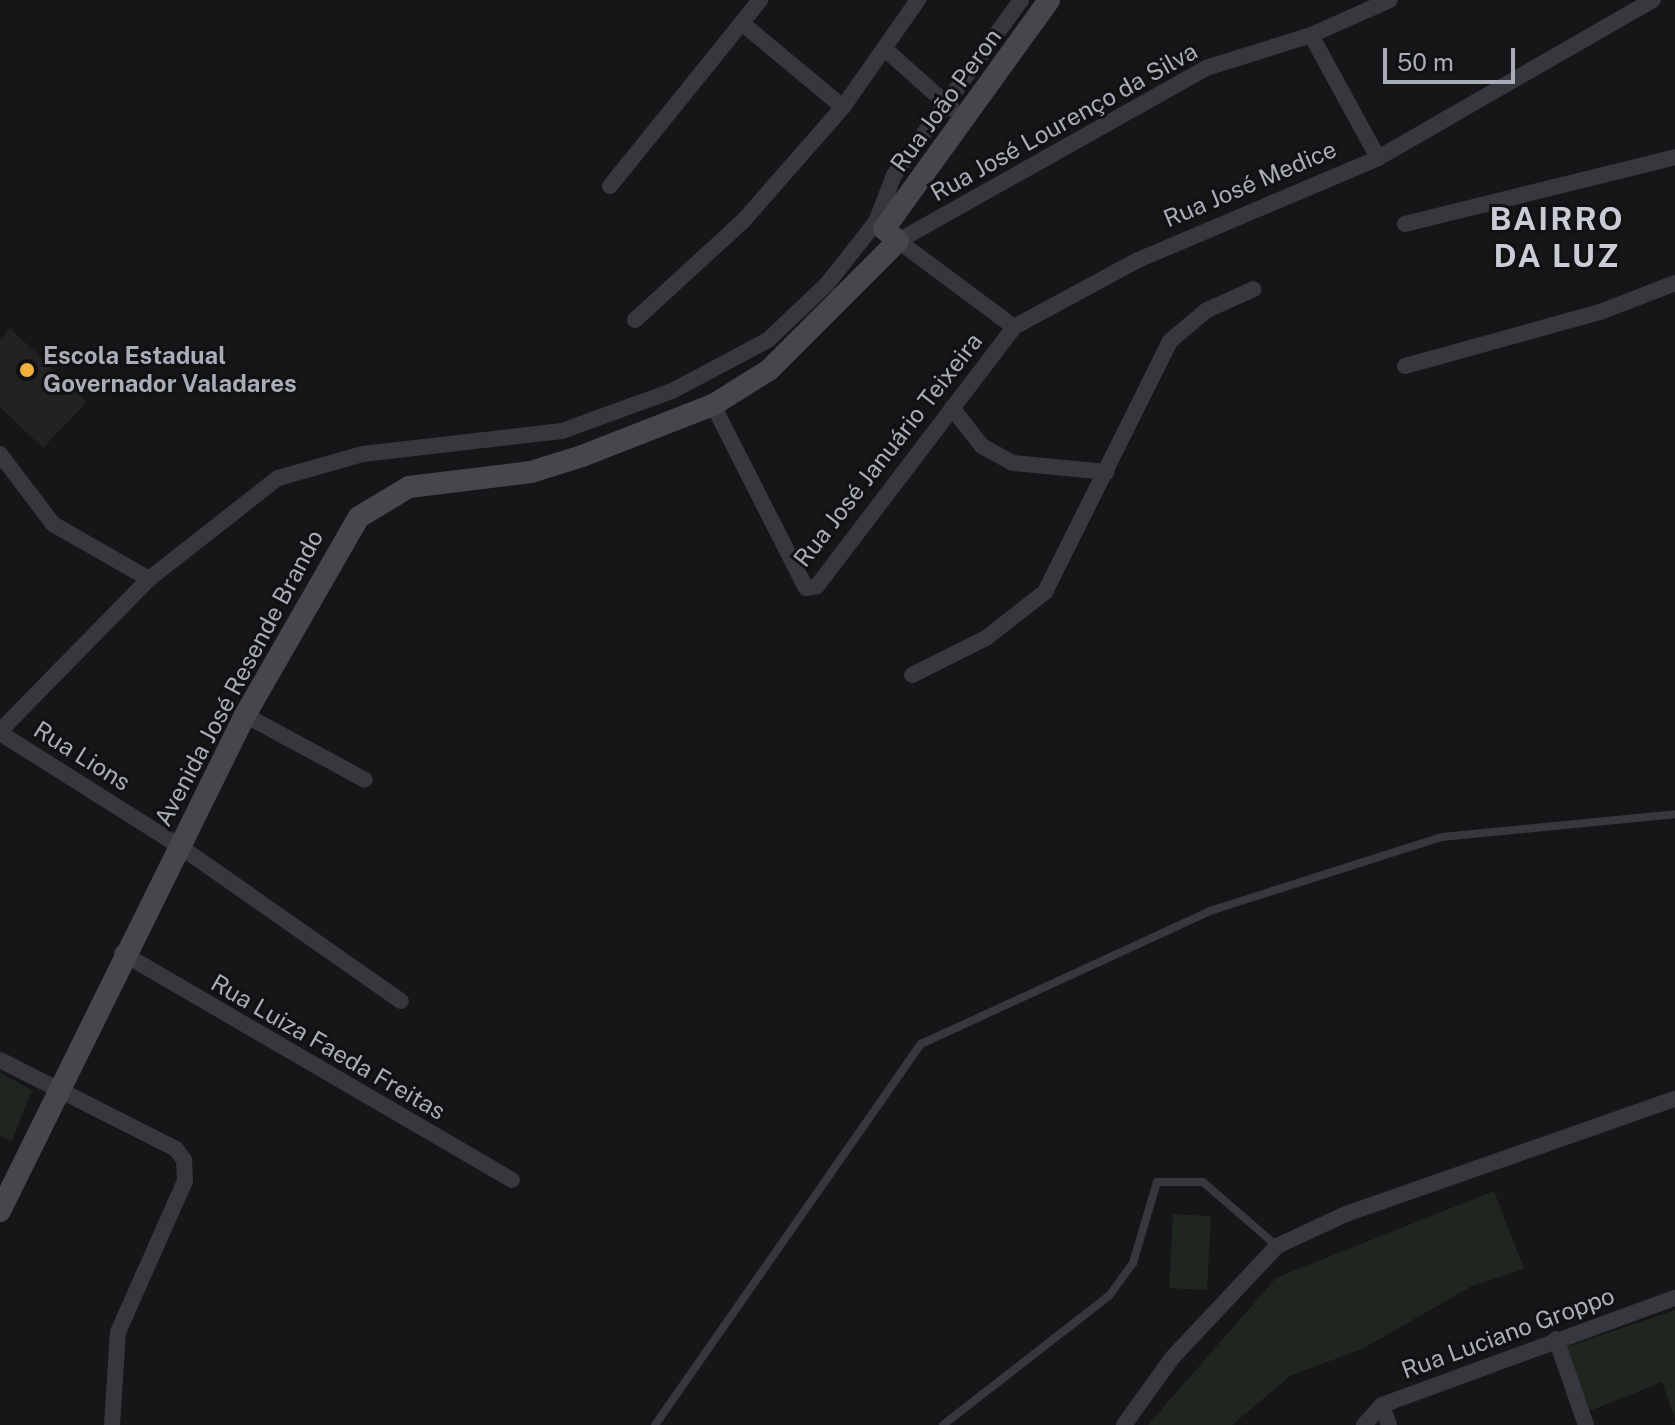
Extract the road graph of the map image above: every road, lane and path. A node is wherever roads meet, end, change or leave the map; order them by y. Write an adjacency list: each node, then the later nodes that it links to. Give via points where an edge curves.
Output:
1 (760, 0): 7 (street)
2 (918, 0): 9 (street)
3 (1021, 0): 10 (street)
4 (1049, 0): 12 (street, Rua João Peron)
5 (1390, 0): 8 (street, Rua José Lourenço da Silva)
6 (1653, 0): 14 (street, Rua José Medice)
7 (743, 24): 11 (street); 15 (street)
8 (1311, 35): 14 (street); 17 (street, Rua José Lourenço da Silva, via 1206,68)
9 (885, 49): 10 (street); 11 (street)
10 (946, 103): 12 (street); 17 (street, via 894,175)
11 (843, 107): 20 (street, via 744,220)
12 (966, 122): 17 (street, Rua João Peron)
13 (1675, 157): 16 (street)
14 (1378, 158): 21 (street, Rua José Medice, via 1138,260)
15 (610, 186)
16 (1405, 224)
17 (886, 231): 21 (street); 23 (street, Avenida José Resende Brando, via 808,338); 27 (street, via 798,314 725,367 562,431 363,454 278,478)
18 (1675, 283): 22 (street, via 1600,312)
19 (1254, 289): 26 (street, via 1207,310 1170,341)
20 (635, 320)
21 (1014, 327): 24 (street, Rua José Januário Teixeira)
22 (1405, 366)
23 (713, 405): 24 (street, Rua José Januário Teixeira, via 811,588); 29 (street, Avenida José Resende Brando, via 531,472 409,487 381,500 339,543)
24 (952, 408): 26 (street, via 982,446 1013,463)
25 (0, 454): 27 (street, via 53,524)
26 (1107, 472): 28 (street, via 1045,592 986,638)
27 (149, 579): 30 (street)
28 (912, 675)
29 (245, 715): 31 (street); 33 (street, Avenida José Resende Brando)
30 (0, 732): 33 (street, Rua Lions)
31 (365, 780)
32 (1675, 814): 46 (lane, via 1442,837 1213,910 921,1044)
33 (178, 845): 34 (street, Avenida José Resende Brando); 35 (street, Rua Lions)
34 (122, 953): 37 (street, Avenida José Resende Brando); 39 (street, Rua Luiza Faeda Freitas)
35 (401, 1001)
36 (0, 1060): 37 (street)
37 (56, 1087): 40 (street, Avenida José Resende Brando); 45 (street, via 176,1149 185,1181 118,1332)
38 (1675, 1099): 41 (street, via 1346,1214)
39 (512, 1180)
40 (0, 1211)
41 (1277, 1246): 47 (lane, via 1203,1182 1157,1182 1133,1263 1109,1296); 48 (street, via 1172,1358)
42 (1675, 1298): 43 (street, Rua Luciano Groppo)
43 (1556, 1339): 44 (street, Rua Luciano Groppo); 51 (street)
44 (1382, 1405): 49 (street, Rua Luciano Groppo); 50 (street)
45 (112, 1425)
46 (655, 1425)
47 (943, 1425)
48 (1124, 1425)
49 (1364, 1425)
50 (1389, 1425)
51 (1586, 1425)

